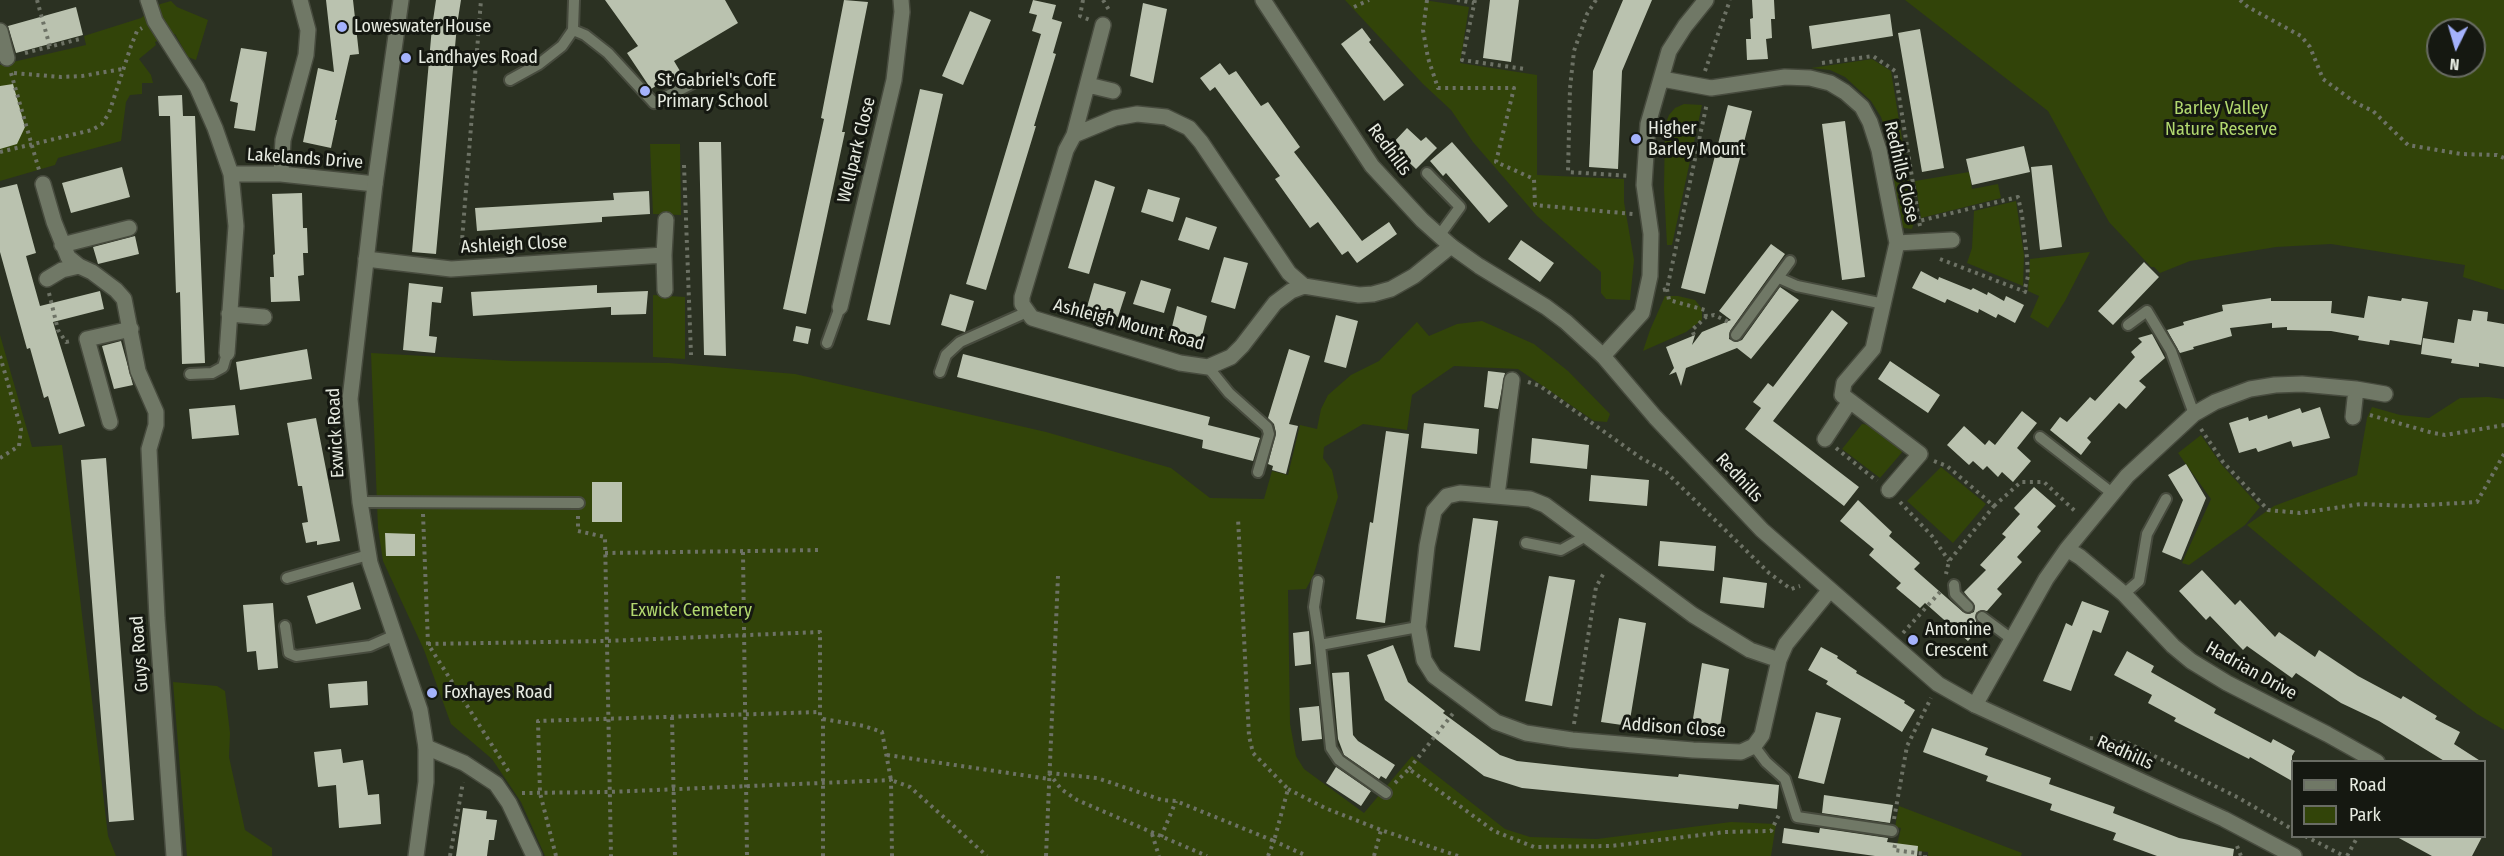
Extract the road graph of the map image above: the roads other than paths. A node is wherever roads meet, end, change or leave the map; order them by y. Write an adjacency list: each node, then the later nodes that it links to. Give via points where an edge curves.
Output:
1 (148, 0): 19 (street, Lakelands Drive, via 155,21 197,87)
2 (300, 0): 20 (street, via 308,30 306,55 283,140)
3 (401, 0): 22 (street, Exwick Road)
4 (574, 0): 9 (lane)
5 (901, 0): 39 (street, Wellpark Close, via 894,80)
6 (1263, 0): 25 (street, Redhills, via 1372,166)
7 (1706, 0): 12 (street, via 1669,51)
8 (1106, 19): 15 (street, Ashleigh Mount Road)
9 (573, 30): 13 (lane, via 562,46); 14 (lane, via 608,53 654,103)
10 (0, 31): 11 (street)
11 (9, 65)
12 (1662, 79): 27 (street, Redhills Close, via 1706,87 1785,77 1810,78 1845,92 1862,107 1870,122); 48 (street, via 1648,124 1644,185 1650,276 1642,313)
13 (510, 80)
14 (699, 80)
15 (1088, 85): 16 (street); 17 (street, Ashleigh Mount Road)
16 (1113, 91)
17 (1074, 135): 36 (street, via 1115,118 1137,114 1166,117 1189,128 1289,273); 40 (street, Ashleigh Mount Road, via 1066,150 1022,297)
18 (1427, 173): 25 (lane, via 1460,207)
19 (231, 174): 20 (street, Lakelands Drive); 41 (street, Lakelands Drive, via 236,226)
20 (281, 174): 22 (street, Lakelands Drive)
21 (43, 184): 28 (street)
22 (375, 184): 31 (street, Exwick Road)
23 (666, 220): 30 (street)
24 (129, 228): 28 (street)
25 (1439, 236): 29 (street, Redhills)
26 (1952, 240): 27 (street, Redhills Close)
27 (1897, 243): 38 (street, Redhills Close)
28 (62, 245): 33 (street)
29 (1451, 246): 36 (street, via 1414,276 1373,294); 48 (street, Redhills, via 1546,307)
30 (664, 255): 31 (street, Ashleigh Close, via 459,268); 37 (street)
31 (366, 260): 66 (street, Exwick Road, via 350,399)
32 (1790, 261): 34 (lane)
33 (79, 267): 35 (street, via 62,270); 44 (street, Guys Road, via 92,272 124,299)
34 (1779, 278): 38 (lane, via 1797,286); 45 (lane)
35 (47, 279)
36 (1304, 286): 49 (street, Ashleigh Mount Road, via 1275,303 1231,357)
37 (665, 290)
38 (1884, 304): 55 (street, Redhills Close, via 1873,349 1844,383 1842,395)
39 (840, 307): 46 (lane)
40 (1027, 312): 49 (street, Ashleigh Mount Road, via 1041,322 1180,363); 50 (lane, via 960,342 946,356)
41 (229, 314): 42 (street); 47 (street, Lakelands Drive)
42 (264, 317)
43 (2128, 325): 57 (lane, via 2147,311 2171,351)
44 (131, 329): 58 (street, via 87,339); 91 (street, Guys Road, via 138,371 156,412 149,449)
45 (1736, 335)
46 (827, 343)
47 (227, 353): 51 (lane, via 223,367 212,373)
48 (1603, 356): 75 (street, Redhills, via 1761,530)
49 (1208, 367): 61 (lane, via 1229,393 1267,427 1269,434)
50 (940, 372)
51 (190, 374)
52 (1512, 380): 64 (street)
53 (2356, 389): 54 (street); 56 (street); 57 (street, via 2275,385 2234,394)
54 (2385, 394)
55 (1850, 401): 60 (street); 62 (street, via 1920,454)
56 (2353, 411)
57 (2193, 415): 63 (street)
58 (110, 422)
59 (2040, 437): 63 (lane)
60 (1824, 439)
61 (1258, 472)
62 (1889, 490)
63 (2112, 493): 70 (street)
64 (1497, 495): 68 (street, Addison Close, via 1545,505); 80 (street, Addison Close, via 1453,494 1434,511)
65 (2166, 499): 76 (lane, via 2147,534 2139,580)
66 (360, 502): 67 (lane); 71 (street, Exwick Road)
67 (579, 503)
68 (1586, 536): 69 (lane, via 1561,550); 84 (street, Addison Close, via 1712,627 1750,650)
69 (1526, 543)
70 (2067, 549): 76 (street, Hadrian Drive); 82 (street)
71 (368, 555): 72 (lane); 81 (street, Exwick Road)
72 (287, 578)
73 (1318, 581): 83 (lane, via 1314,608)
74 (1954, 585): 77 (lane, via 1955,594)
75 (1824, 586): 84 (street); 85 (street, Redhills, via 1938,684)
76 (2124, 594): 88 (street, Hadrian Drive, via 2191,661)
77 (1968, 607)
78 (1982, 617): 82 (lane)
79 (285, 626): 81 (lane, via 289,653 296,656 370,646)
80 (1418, 627): 83 (lane); 86 (street, Addison Close, via 1428,669 1496,722 1526,733 1741,752)
81 (394, 635): 87 (street, Exwick Road, via 420,710)
82 (2013, 640): 85 (street)
83 (1320, 645): 89 (lane, via 1331,748 1339,760)
84 (1779, 660): 86 (street, via 1762,735)
85 (1975, 705): 94 (street, Redhills, via 2224,819)
86 (1754, 746): 90 (lane, via 1785,778 1797,817)
87 (426, 747): 92 (street, Exwick Road, via 426,782); 93 (street, via 465,763 496,784)
88 (2373, 760)
89 (1386, 793)
90 (1892, 831)
91 (174, 856)
92 (416, 856)
93 (534, 856)
94 (2294, 856)

